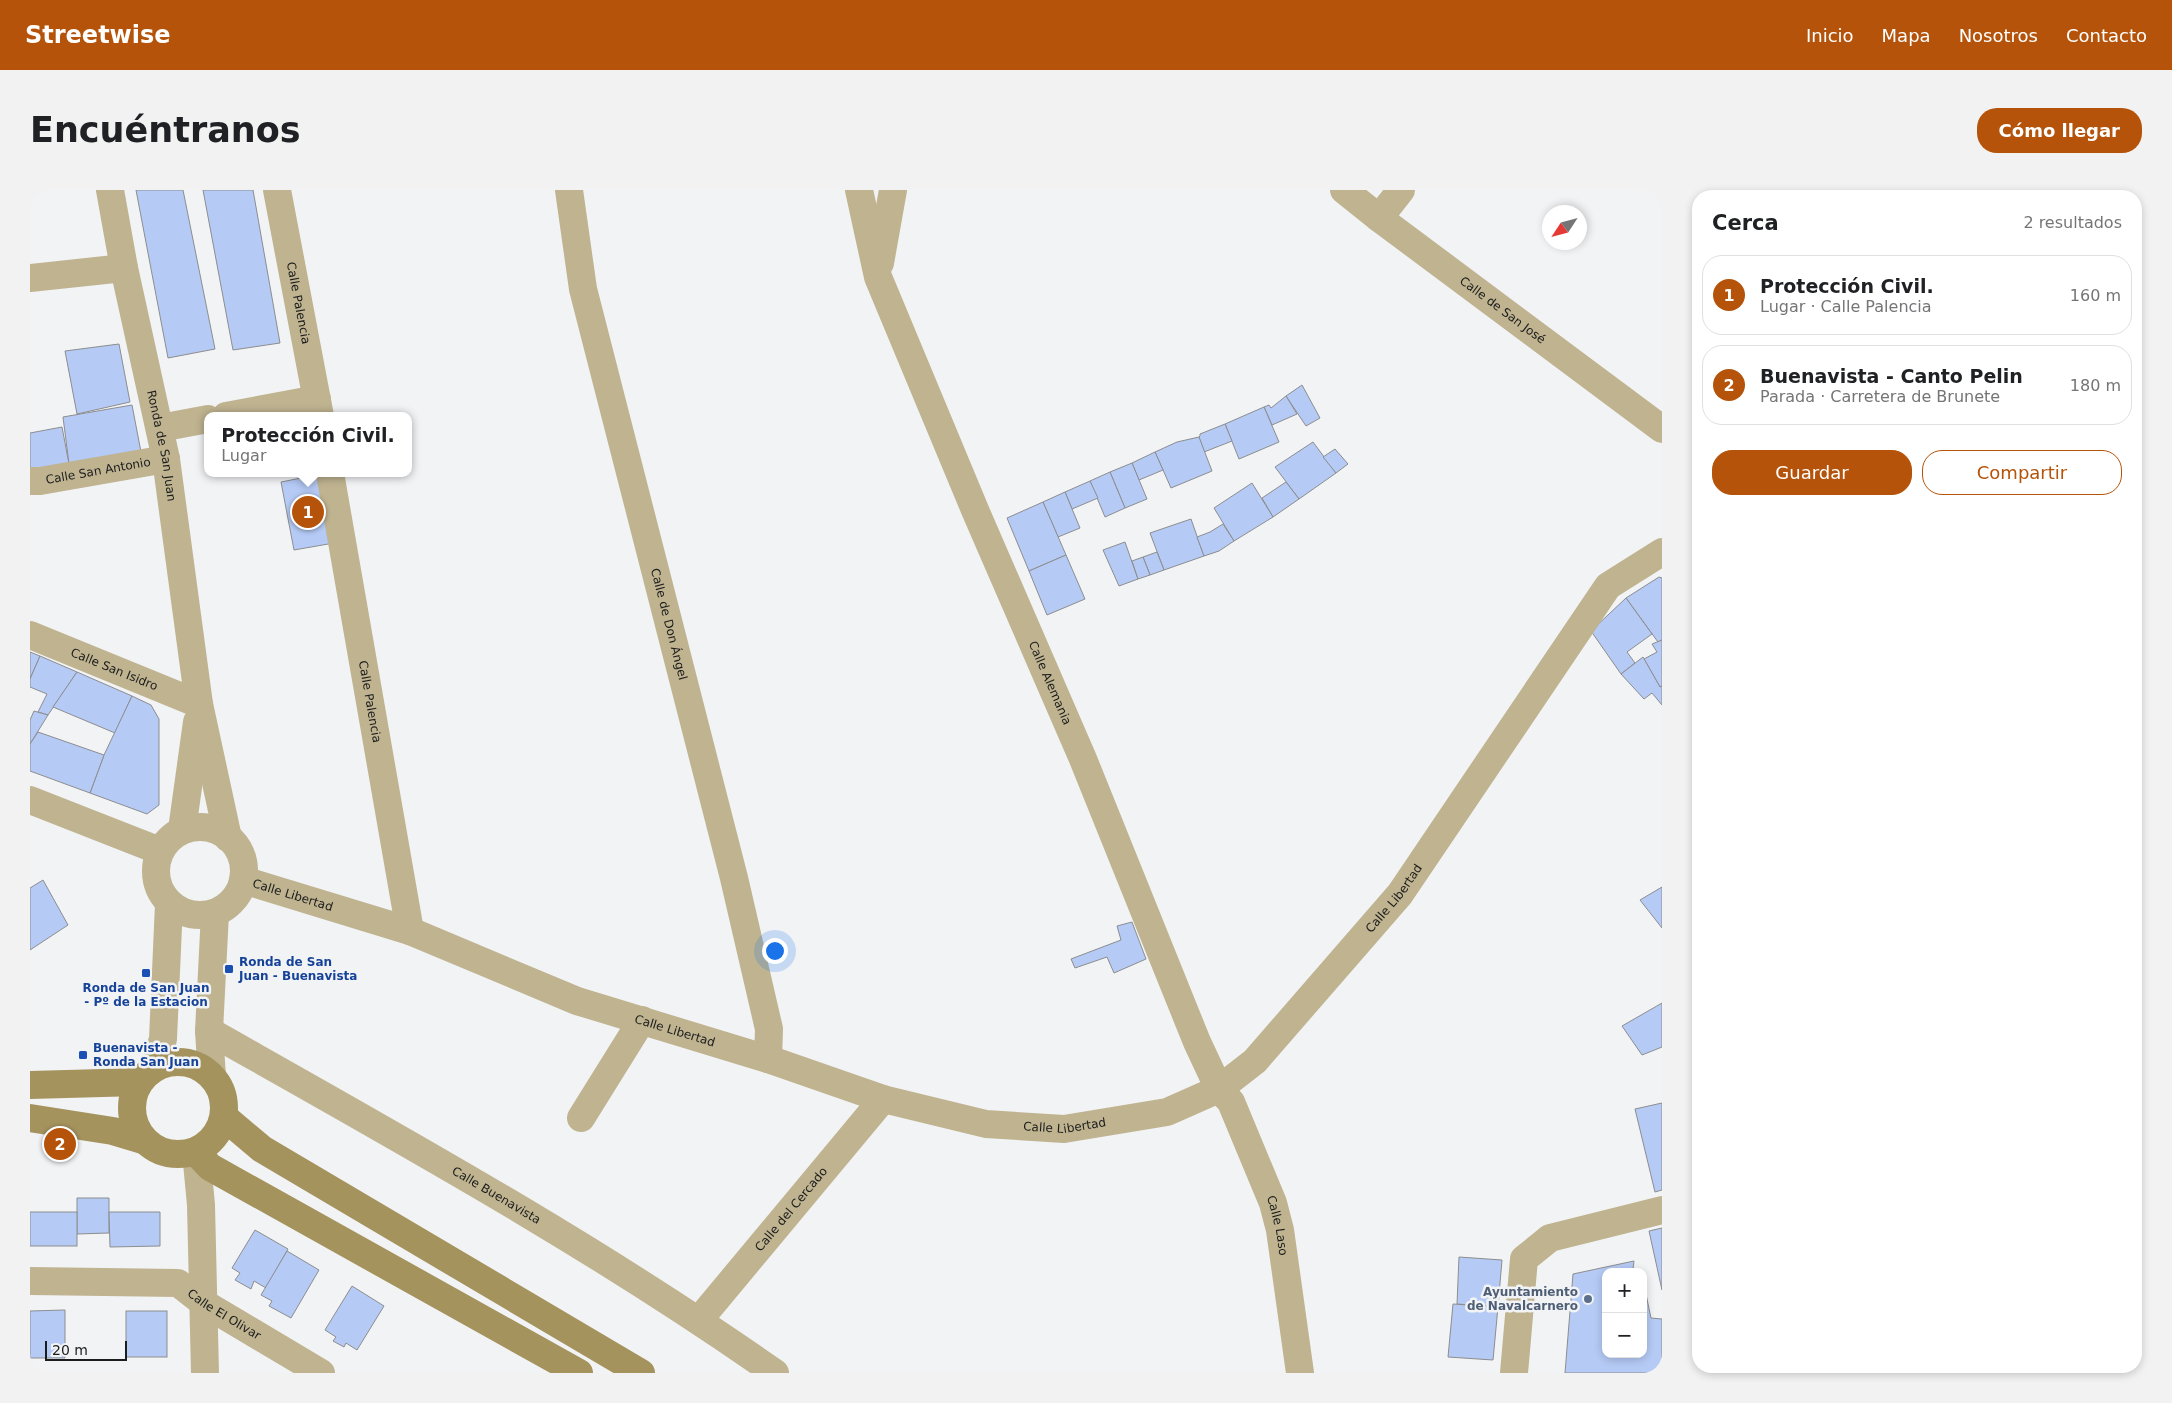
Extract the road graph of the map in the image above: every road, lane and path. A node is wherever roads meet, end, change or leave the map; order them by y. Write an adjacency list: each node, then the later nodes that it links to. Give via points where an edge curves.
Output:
1 (110, 190): 9 (street, Ronda de San Juan)
2 (277, 190): 12 (street, Calle Palencia)
3 (569, 190): 33 (street, Calle de Don Ángel, via 583,289 734,878 769,1029)
4 (860, 190): 10 (street, Calle Alemania)
5 (893, 190): 10 (street)
6 (1344, 190): 8 (street, Calle de San José)
7 (1401, 190): 8 (street)
8 (1379, 218): 16 (street, Calle de San José)
9 (124, 268): 11 (street); 15 (street, Ronda de San Juan)
10 (878, 277): 37 (street, Calle Alemania)
11 (30, 278)
12 (318, 407): 13 (street)
13 (267, 412)
14 (204, 420): 15 (street)
15 (160, 428): 17 (street, Ronda de San Juan)
16 (1662, 429)
17 (166, 459): 19 (street, Calle San Antonio); 22 (street, Ronda de San Juan)
18 (331, 477): 30 (street, Calle Palencia)
19 (30, 481)
20 (1662, 552): 37 (street, Calle Libertad, via 1608,586 1400,894 1255,1061)
21 (30, 634): 22 (street, Calle San Isidro)
22 (199, 704): 24 (street, Ronda de San Juan); 25 (street, Ronda de San Juan)
23 (30, 800): 26 (street)
24 (182, 830): 25 (street, via 200,827 215,830); 26 (street, via 169,838)
25 (228, 838): 27 (street, Ronda de San Juan, via 239,851 244,866)
26 (160, 851): 28 (street, via 155,866 158,887)
27 (243, 880): 29 (street, via 240,891 230,904); 30 (street, Calle Libertad)
28 (169, 904): 29 (street, via 185,914); 34 (street, via 162,1039)
29 (215, 914): 32 (street)
30 (410, 931): 31 (street, Calle Libertad, via 577,1001)
31 (642, 1020): 33 (street, Calle Libertad); 41 (street)
32 (209, 1031): 35 (street); 47 (street, Calle Buenavista, via 471,1178)
33 (768, 1059): 38 (street, Calle Libertad)
34 (146, 1075): 35 (street, via 169,1062 185,1062 200,1067); 36 (street); 42 (street, via 132,1097 131,1113)
35 (212, 1077): 39 (street, via 224,1102)
36 (30, 1085)
37 (1219, 1089): 38 (street, Calle Libertad, via 1167,1112 1064,1129 986,1124); 53 (street, Calle Laso, via 1231,1102 1273,1204 1280,1230)
38 (883, 1100): 47 (street, Calle del Cercado)
39 (224, 1117): 43 (street, via 215,1137); 51 (street, via 262,1149)
40 (30, 1118): 42 (street)
41 (581, 1118)
42 (144, 1140): 43 (street, via 154,1149 168,1154)
43 (196, 1152): 46 (street); 50 (street, via 210,1167)
44 (1662, 1210): 54 (street, via 1550,1238 1524,1259)
45 (30, 1281): 46 (street, Calle El Olivar, via 178,1283)
46 (205, 1304): 48 (street); 49 (street, Calle El Olivar)
47 (699, 1320): 52 (street, Calle Buenavista)
48 (205, 1373)
49 (321, 1373)
50 (578, 1373)
51 (641, 1373)
52 (775, 1373)
53 (1300, 1373)
54 (1514, 1373)

